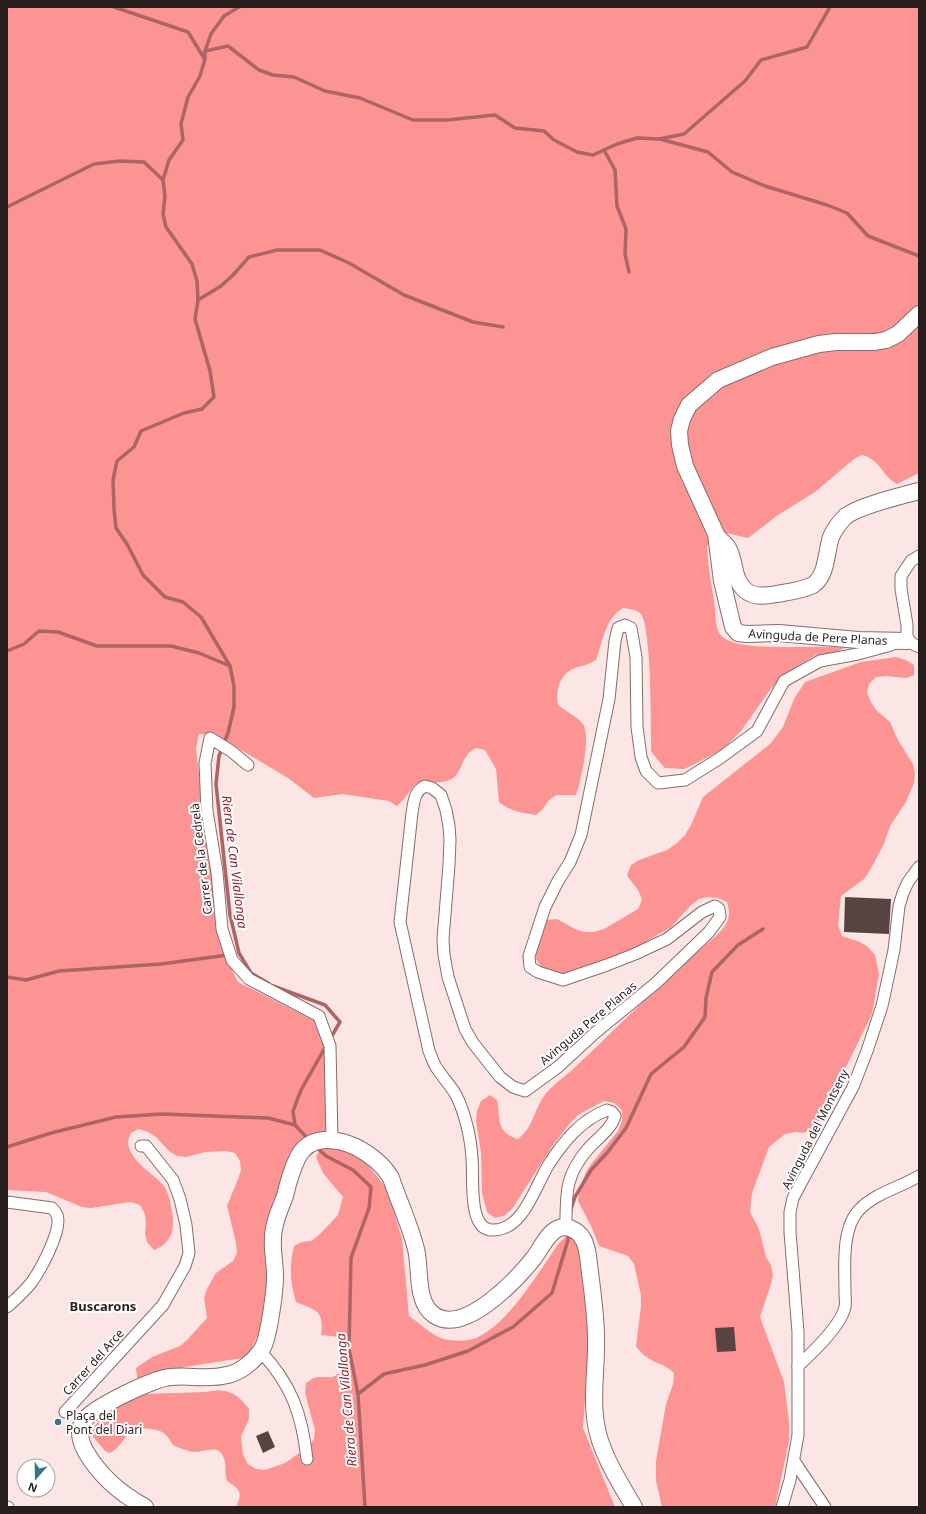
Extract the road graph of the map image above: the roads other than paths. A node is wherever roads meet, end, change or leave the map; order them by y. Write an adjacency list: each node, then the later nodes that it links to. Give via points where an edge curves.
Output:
1 (919, 314): 3 (street, via 898,334 886,340 819,344 772,357 718,380 689,405 679,431 680,445 685,466)
2 (919, 491): 3 (street, via 876,503 846,516 831,537 819,579 806,588 783,593 758,596 746,591 736,578 728,549)
3 (716, 534): 5 (street, Avinguda de Pere Planas, via 726,596 733,627 738,633 778,633)
4 (919, 556): 5 (street, via 910,561 901,576 907,625)
5 (913, 644): 12 (street, Avinguda Pere Planas, via 820,661 784,681 757,731 685,780 658,783 646,771 641,757 637,727 636,657 631,628 625,625 618,628 609,699 581,835 570,862 545,907 529,956 530,967 563,980 649,948 667,939 702,912 715,906 719,908 720,917 709,932 656,983 606,1023 558,1067 525,1091 513,1088 500,1077 473,1043 466,1029 448,977 444,955 450,840 446,810 441,795 437,792 425,786 417,791 412,813 400,922 429,1051 437,1070 455,1094 466,1125 472,1159 476,1216 485,1229 508,1227 527,1206 549,1164 576,1128 607,1110 614,1116 610,1127 588,1148 571,1175 566,1194)
6 (248, 765): 8 (street, Carrer de la Cedrelà, via 210,738 205,763 207,811 217,872 222,929 232,960 249,979 319,1016 330,1046)
7 (919, 867): 15 (street, Avinguda del Montseny, via 908,882 899,906 894,950 882,1006 853,1087 793,1198 790,1232 798,1332)
8 (332, 1139): 12 (street, via 357,1148 387,1170 416,1250 419,1281 425,1302 435,1316 453,1320 463,1318 484,1306 520,1274 553,1232); 14 (street, via 317,1142 303,1150 290,1177 273,1237 274,1296 267,1338)
9 (141, 1146): 16 (street, Carrer del Arce, via 146,1146 173,1180 186,1225 189,1253 186,1266 163,1306)
10 (919, 1176): 15 (street, via 868,1202 850,1222 846,1237 845,1307 830,1334)
11 (7, 1202): 13 (street, via 52,1208 58,1216 58,1228 50,1251 32,1282)
12 (566, 1227): 20 (street, via 580,1234 588,1256 596,1336 596,1425 607,1456)
13 (7, 1306)
14 (261, 1352): 17 (street, via 275,1367 295,1404 301,1420); 19 (street, via 238,1371 227,1376 170,1377 156,1380 93,1412 83,1422 80,1428 81,1442 97,1468 123,1494)
15 (798, 1366): 18 (street, Avinguda del Montseny, via 798,1435)
16 (65, 1412)
17 (307, 1459)
18 (794, 1461): 21 (street, Avinguda del Montseny); 22 (street)
19 (145, 1507)
20 (634, 1507)
21 (782, 1507)
22 (825, 1507)

